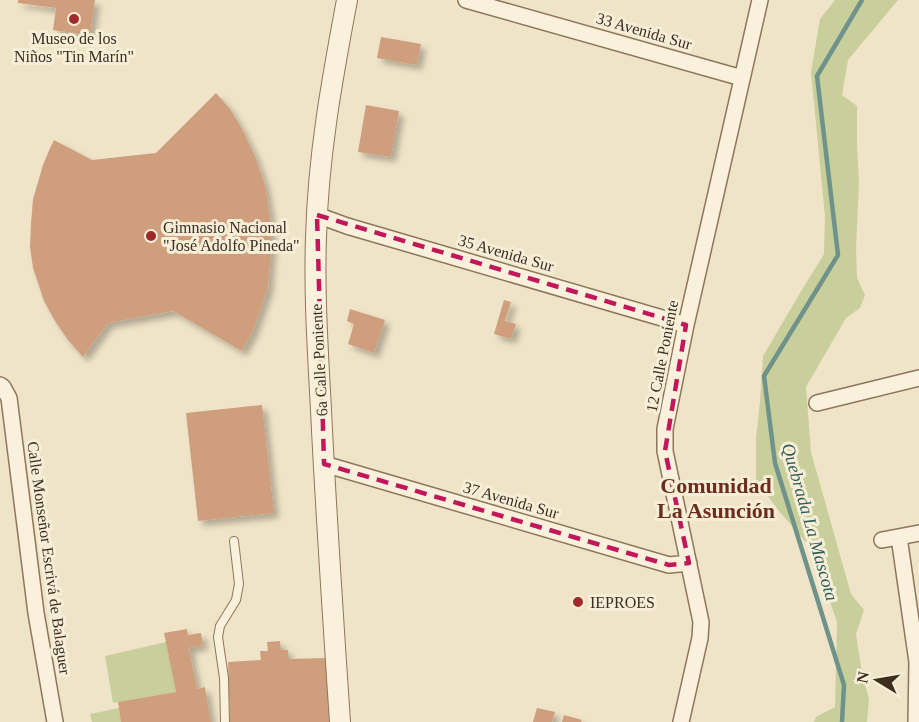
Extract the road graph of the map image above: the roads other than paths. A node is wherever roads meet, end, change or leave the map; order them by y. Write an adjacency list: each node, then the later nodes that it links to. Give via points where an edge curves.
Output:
1 (347, 0): 5 (street, 6a Calle Poniente, via 326,114)
2 (466, 0): 4 (street, 33 Avenida Sur)
3 (760, 0): 4 (street, 12 Calle Poniente)
4 (742, 78): 6 (street, 12 Calle Poniente)
5 (317, 215): 6 (street, 35 Avenida Sur); 10 (street, 6a Calle Poniente, via 316,289)
6 (686, 325): 15 (street, 12 Calle Poniente, via 665,429 665,452)
7 (919, 378): 9 (street)
8 (0, 385): 16 (street, Calle Monseñor Escrivá de Balaguer, via 9,398 36,613)
9 (817, 403)
10 (324, 464): 15 (street, 37 Avenida Sur, via 669,565); 18 (street, 6a Calle Poniente)
11 (919, 533): 12 (street)
12 (899, 537): 13 (street); 20 (street, via 917,662)
13 (882, 540)
14 (234, 541): 17 (lane, via 239,584 236,600 220,626 218,637)
15 (689, 563): 19 (street, 12 Calle Poniente, via 701,622)
16 (55, 722)
17 (225, 722)
18 (340, 722)
19 (681, 722)
20 (916, 722)

